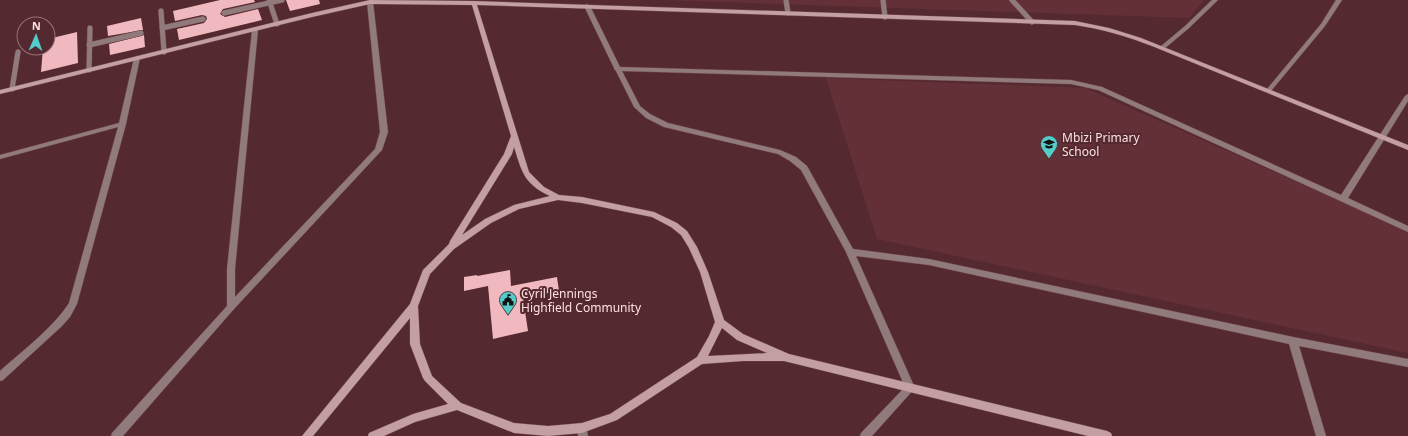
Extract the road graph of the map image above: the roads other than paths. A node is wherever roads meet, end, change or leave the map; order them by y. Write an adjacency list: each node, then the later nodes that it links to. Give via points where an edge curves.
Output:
1 (282, 0): 7 (lane)
2 (786, 0): 13 (lane)
3 (883, 0): 14 (lane)
4 (1012, 0): 16 (lane)
5 (1215, 0): 23 (street)
6 (1339, 0): 30 (street, via 1323,25)
7 (269, 1): 12 (lane); 17 (lane)
8 (370, 2): 9 (street); 17 (street); 44 (street, via 384,132 378,150)
9 (470, 2): 10 (street); 35 (street)
10 (587, 6): 13 (street); 27 (street)
11 (161, 10): 19 (lane)
12 (224, 13)
13 (788, 13): 14 (street)
14 (885, 17): 16 (street)
15 (203, 19): 19 (lane)
16 (1032, 22): 23 (street, via 1097,26 1124,33)
17 (277, 24): 20 (street)
18 (90, 28): 22 (lane)
19 (162, 28): 24 (lane)
20 (255, 30): 24 (street); 44 (street, via 231,269)
21 (141, 33): 22 (lane)
22 (90, 45): 28 (lane)
23 (1162, 48): 30 (street)
24 (164, 52): 26 (street)
25 (17, 56): 29 (lane)
26 (137, 58): 28 (street); 33 (street)
27 (616, 69): 39 (street, via 1086,84 1100,88); 42 (street, via 637,107 648,116 666,125 780,152 793,159 804,168)
28 (89, 70): 29 (street)
29 (12, 89): 31 (street)
30 (1269, 90): 34 (street)
31 (0, 92)
32 (1408, 96): 34 (street)
33 (122, 124): 37 (street); 50 (street, via 73,304 58,324)
34 (1381, 137): 36 (street); 39 (street)
35 (514, 138): 38 (street, via 526,173 541,189); 41 (street, via 508,154)
36 (1408, 148)
37 (0, 157)
38 (558, 197): 41 (street, via 517,206 488,221); 45 (street, via 654,215 674,225 684,233 693,246)
39 (1343, 199): 40 (street)
40 (1408, 229)
41 (451, 247): 43 (street, via 426,272)
42 (850, 252): 46 (street, via 929,262); 51 (street)
43 (414, 306): 52 (street, via 415,344 428,378); 55 (street)
44 (231, 307): 54 (street)
45 (720, 322): 47 (street, via 740,337); 48 (street)
46 (1293, 341): 49 (street); 59 (street)
47 (787, 358): 48 (street, via 743,357); 51 (street)
48 (700, 360): 53 (street, via 613,417)
49 (1408, 364)
50 (0, 377)
51 (910, 388): 57 (street); 58 (street)
52 (457, 406): 53 (street, via 514,428); 56 (street, via 413,418)
53 (582, 432)
54 (116, 436)
55 (307, 436)
56 (374, 436)
57 (865, 436)
58 (1107, 436)
59 (1321, 436)

